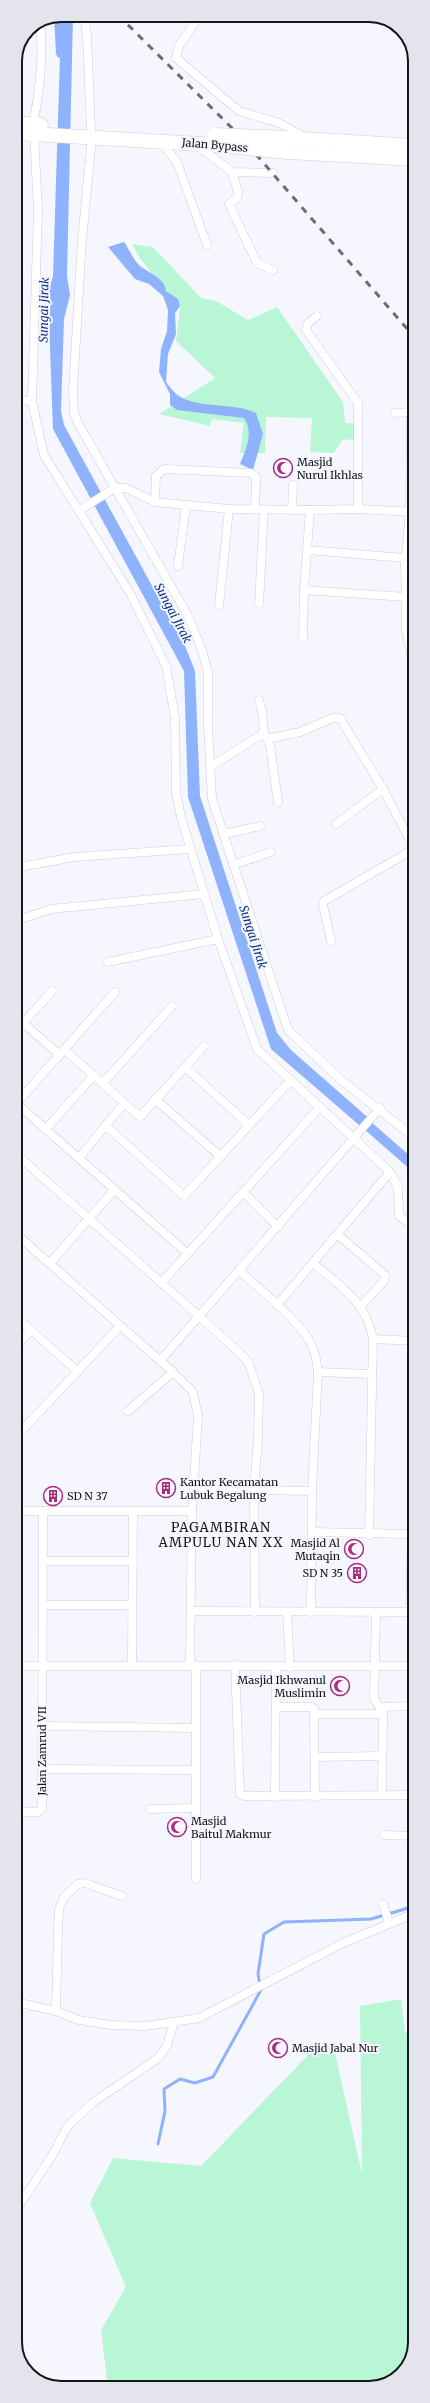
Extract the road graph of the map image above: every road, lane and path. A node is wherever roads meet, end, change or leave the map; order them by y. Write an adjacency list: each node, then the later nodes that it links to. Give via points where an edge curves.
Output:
1 (85, 22): 7 (street)
2 (195, 22): 9 (street, via 177,49 176,58 239,111 292,129)
3 (41, 28): 5 (street, via 43,48)
4 (22, 125): 5 (highway, Jalan Bypass)
5 (39, 129): 6 (highway, Jalan Bypass); 7 (highway, Jalan Bypass); 21 (street)
6 (22, 132)
7 (88, 133): 8 (highway, Jalan Bypass); 10 (highway, Jalan Bypass); 25 (street, via 73,404 78,423)
8 (216, 140): 11 (highway, Jalan Bypass); 12 (highway, Jalan Bypass, bridge)
9 (308, 140): 12 (highway, Jalan Bypass); 13 (highway, Jalan Bypass)
10 (160, 141): 11 (highway, Jalan Bypass); 17 (street, via 177,162)
11 (192, 143): 15 (street)
12 (288, 145): 14 (highway, Jalan Bypass)
13 (408, 146)
14 (408, 158)
15 (232, 172): 16 (street); 18 (street, via 238,192 237,198 229,204 257,263)
16 (273, 173)
17 (208, 245)
18 (273, 270)
19 (317, 316): 30 (street, via 307,324 306,330 358,403)
20 (22, 400): 21 (street)
21 (32, 400): 28 (street, via 44,455)
22 (408, 412): 23 (street)
23 (395, 413)
24 (293, 485): 33 (street)
25 (113, 490): 26 (street, via 126,488); 28 (street); 49 (street, via 188,616 202,650 208,672)
26 (154, 502): 27 (street); 31 (street, via 156,476 164,469 251,473 256,476)
27 (186, 506): 29 (street); 40 (street)
28 (82, 508): 56 (street, via 130,593 166,666 175,718 176,792)
29 (229, 509): 31 (street); 44 (street)
30 (358, 509): 34 (street); 35 (street)
31 (255, 510): 32 (street)
32 (264, 510): 33 (street); 43 (street)
33 (292, 510): 34 (street)
34 (310, 510): 37 (street)
35 (408, 512)
36 (408, 541): 38 (street)
37 (308, 550): 38 (street); 41 (street)
38 (405, 562): 39 (street); 42 (street)
39 (408, 563)
40 (178, 566)
41 (304, 590): 42 (street); 45 (street)
42 (406, 596): 46 (street)
43 (259, 604)
44 (219, 605)
45 (304, 637)
46 (408, 640)
47 (259, 700): 48 (street)
48 (265, 736): 49 (street); 50 (street, via 300,732 333,718 340,718); 51 (street)
49 (210, 767): 54 (street, via 212,799)
50 (383, 789): 52 (street); 55 (street)
51 (278, 802)
52 (336, 824)
53 (260, 826): 54 (street)
54 (224, 834): 59 (street)
55 (408, 837)
56 (190, 849): 60 (street, via 74,857); 61 (street)
57 (271, 852): 59 (street)
58 (408, 852): 64 (street, via 324,901)
59 (233, 864): 80 (street, via 288,1030 340,1078)
60 (22, 867)
61 (204, 894): 62 (street, via 58,908); 63 (street)
62 (22, 919)
63 (218, 939): 65 (street); 74 (street, via 257,1049)
64 (331, 940)
65 (108, 962)
66 (52, 991): 69 (street)
67 (115, 992): 71 (street)
68 (172, 1006): 75 (street)
69 (23, 1023): 71 (street)
70 (204, 1046): 72 (street)
71 (63, 1052): 73 (street); 76 (street)
72 (185, 1067): 77 (street); 82 (street)
73 (94, 1074): 75 (street); 84 (street)
74 (291, 1080): 79 (street); 82 (street)
75 (103, 1083): 78 (street)
76 (22, 1097)
77 (155, 1099): 78 (street, via 140,1116); 87 (street)
78 (124, 1102): 83 (street)
79 (320, 1107): 86 (street); 92 (street)
80 (380, 1108): 85 (street); 86 (street)
81 (22, 1109): 84 (street)
82 (248, 1125): 87 (street)
83 (106, 1126): 87 (street, via 184,1196); 88 (street)
84 (46, 1129): 88 (street)
85 (408, 1132)
86 (357, 1137): 90 (street); 95 (street)
87 (220, 1156)
88 (79, 1158): 91 (street)
89 (22, 1159): 93 (street)
90 (390, 1172): 94 (street, via 398,1187 397,1211); 96 (street)
91 (115, 1189): 93 (street); 98 (street)
92 (244, 1193): 95 (street); 98 (street)
93 (88, 1217): 99 (street); 102 (street)
94 (408, 1224)
95 (278, 1228): 101 (street)
96 (337, 1234): 100 (street); 104 (street, via 385,1275 384,1280)
97 (22, 1239): 99 (street)
98 (187, 1253): 102 (street)
99 (50, 1263): 107 (street)
100 (313, 1263): 103 (street); 104 (street)
101 (240, 1271): 103 (street); 105 (street)
102 (161, 1283): 105 (street)
103 (277, 1305): 115 (street, via 308,1337 316,1354)
104 (361, 1306): 109 (street, via 370,1323)
105 (200, 1317): 112 (street); 120 (street, via 243,1356 255,1377 259,1394)
106 (22, 1322): 108 (street)
107 (120, 1326): 112 (street); 113 (street)
108 (31, 1330): 110 (street); 113 (street)
109 (373, 1339): 111 (street); 116 (street)
110 (22, 1340)
111 (408, 1341)
112 (160, 1361): 114 (street)
113 (76, 1370): 118 (street)
114 (173, 1372): 117 (street); 119 (street, via 193,1392 197,1403)
115 (318, 1372): 116 (street); 121 (street)
116 (372, 1374): 128 (street)
117 (128, 1411)
118 (22, 1430)
119 (194, 1489): 120 (street); 124 (street)
120 (254, 1490): 121 (street); 134 (street)
121 (312, 1491): 126 (street)
122 (22, 1511): 123 (street)
123 (43, 1511): 125 (street); 129 (street, Jalan Zamrud VII)
124 (192, 1511): 125 (street); 133 (street)
125 (133, 1512): 130 (street)
126 (312, 1532): 128 (street); 136 (street)
127 (408, 1534): 128 (street)
128 (370, 1535)
129 (43, 1561): 130 (street); 131 (street, Jalan Zamrud VII)
130 (132, 1561): 132 (street)
131 (43, 1605): 132 (street); 139 (street, Jalan Zamrud VII)
132 (132, 1605): 140 (street)
133 (191, 1611): 134 (street); 141 (street)
134 (255, 1612): 135 (street)
135 (287, 1612): 136 (street); 146 (street)
136 (311, 1612): 137 (street)
137 (376, 1612): 138 (street); 147 (street)
138 (408, 1612)
139 (43, 1665): 140 (street); 143 (street); 152 (street, Jalan Zamrud VII)
140 (132, 1665): 141 (street)
141 (192, 1665): 142 (street); 153 (street)
142 (235, 1665): 145 (street); 161 (street, via 240,1794)
143 (22, 1666)
144 (408, 1666): 147 (street)
145 (276, 1667): 146 (street); 148 (street)
146 (290, 1667): 147 (street)
147 (376, 1667): 150 (street, via 374,1698)
148 (276, 1707): 151 (street, via 312,1707); 161 (street)
149 (408, 1707): 150 (street)
150 (381, 1710): 151 (street); 154 (street)
151 (316, 1714): 155 (street)
152 (42, 1726): 153 (street); 156 (street, Jalan Zamrud VII)
153 (195, 1728): 157 (street)
154 (381, 1756): 155 (street); 158 (street)
155 (315, 1757): 160 (street)
156 (42, 1769): 157 (street); 164 (street, Jalan Zamrud VII, via 42,1809 38,1812)
157 (194, 1770): 162 (street)
158 (382, 1794): 159 (street); 160 (street)
159 (408, 1795)
160 (315, 1796): 161 (street)
161 (275, 1797)
162 (195, 1808): 163 (street); 167 (street)
163 (150, 1809)
164 (22, 1812)
165 (384, 1835): 166 (street)
166 (408, 1836)
167 (196, 1879)
168 (122, 1896): 171 (street, via 85,1883 78,1884 64,1897 59,1909)
169 (408, 1913): 172 (street, via 386,1914 343,1943 199,2018)
170 (22, 2004): 171 (street)
171 (56, 2011): 172 (street, via 79,2020 110,2025 146,2026)
172 (174, 2022): 173 (street, via 168,2046 158,2058 91,2104 67,2127 53,2154)
173 (22, 2201)

